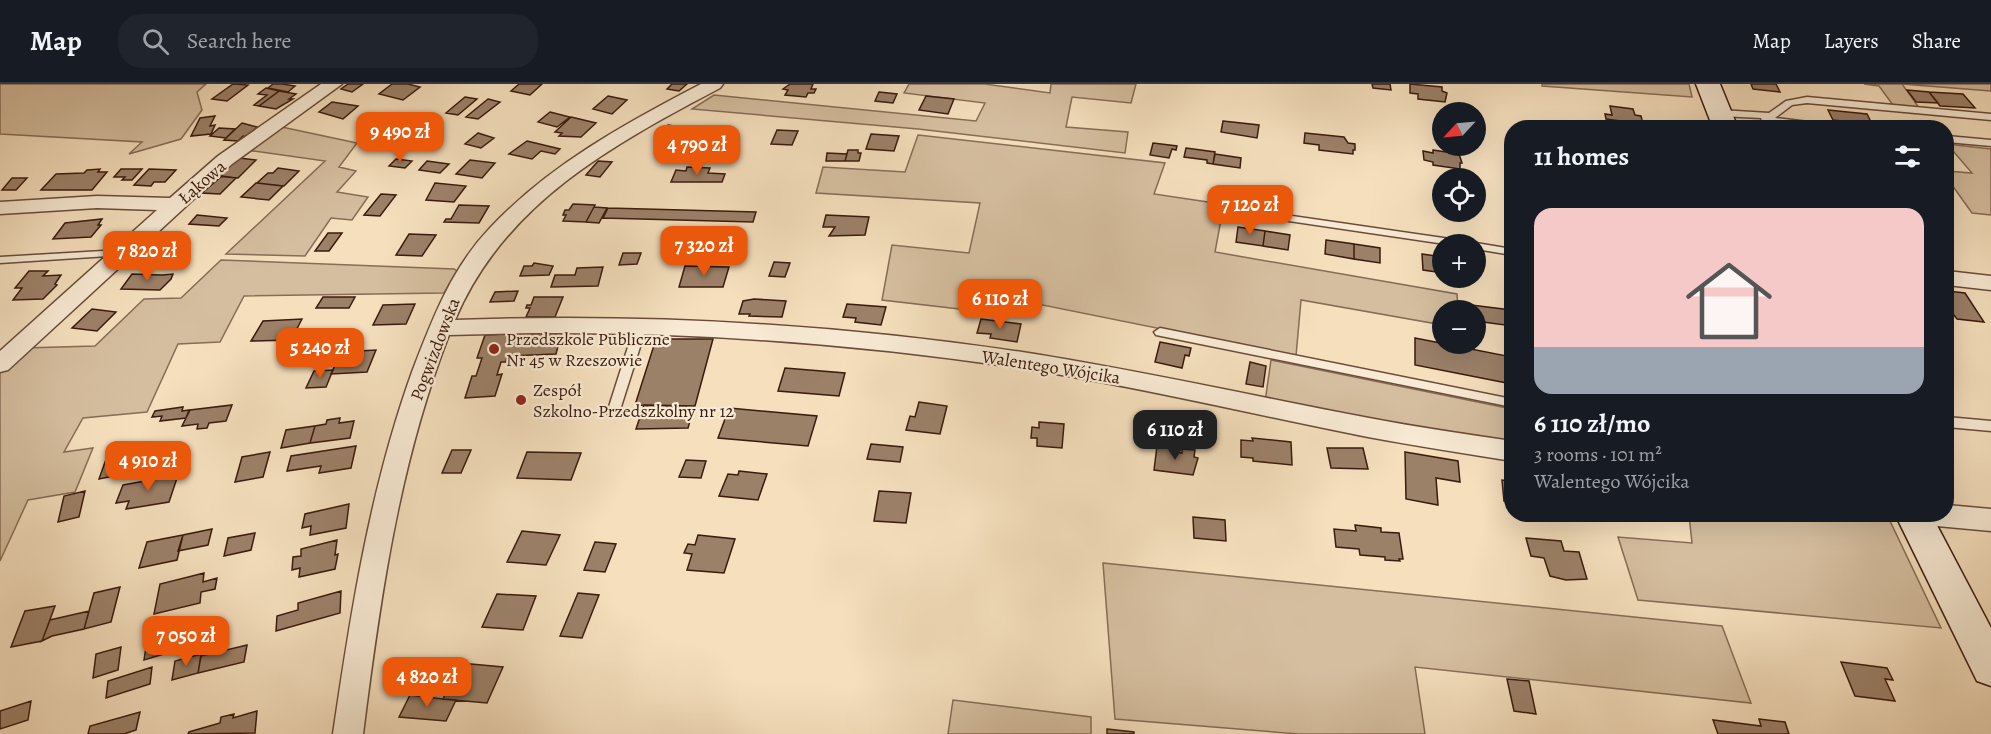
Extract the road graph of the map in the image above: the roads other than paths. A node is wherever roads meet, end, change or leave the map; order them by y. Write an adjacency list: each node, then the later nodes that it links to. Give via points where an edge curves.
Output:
1 (333, 84): 8 (street, Łąkowa, via 225,160)
2 (714, 84): 19 (street, Pogwizdowska, via 606,143 507,223 471,266)
3 (1708, 84): 5 (street)
4 (1991, 117): 5 (lane, via 1807,100 1789,103 1771,116)
5 (1730, 119)
6 (1954, 140): 7 (lane)
7 (1991, 143)
8 (177, 204): 9 (street, via 97,202); 14 (street, Łąkowa)
9 (0, 208)
10 (1224, 209): 11 (lane)
11 (1432, 239)
12 (1486, 248): 13 (lane)
13 (1504, 251)
14 (120, 253): 15 (lane); 21 (street, Łąkowa)
15 (0, 260)
16 (1954, 279): 17 (street)
17 (1991, 283)
18 (641, 324): 19 (street, Walentego Wójcika); 23 (lane); 26 (street, Walentego Wójcika, via 815,335 1021,361)
19 (440, 328): 31 (street, Pogwizdowska, via 405,430 384,511)
20 (1160, 332): 22 (lane)
21 (0, 364)
22 (1504, 402)
23 (612, 413)
24 (1954, 423): 25 (lane)
25 (1991, 426)
26 (1504, 451)
27 (1954, 517): 28 (street)
28 (1991, 520)
29 (1917, 522): 30 (street)
30 (1991, 668)
31 (348, 734)

